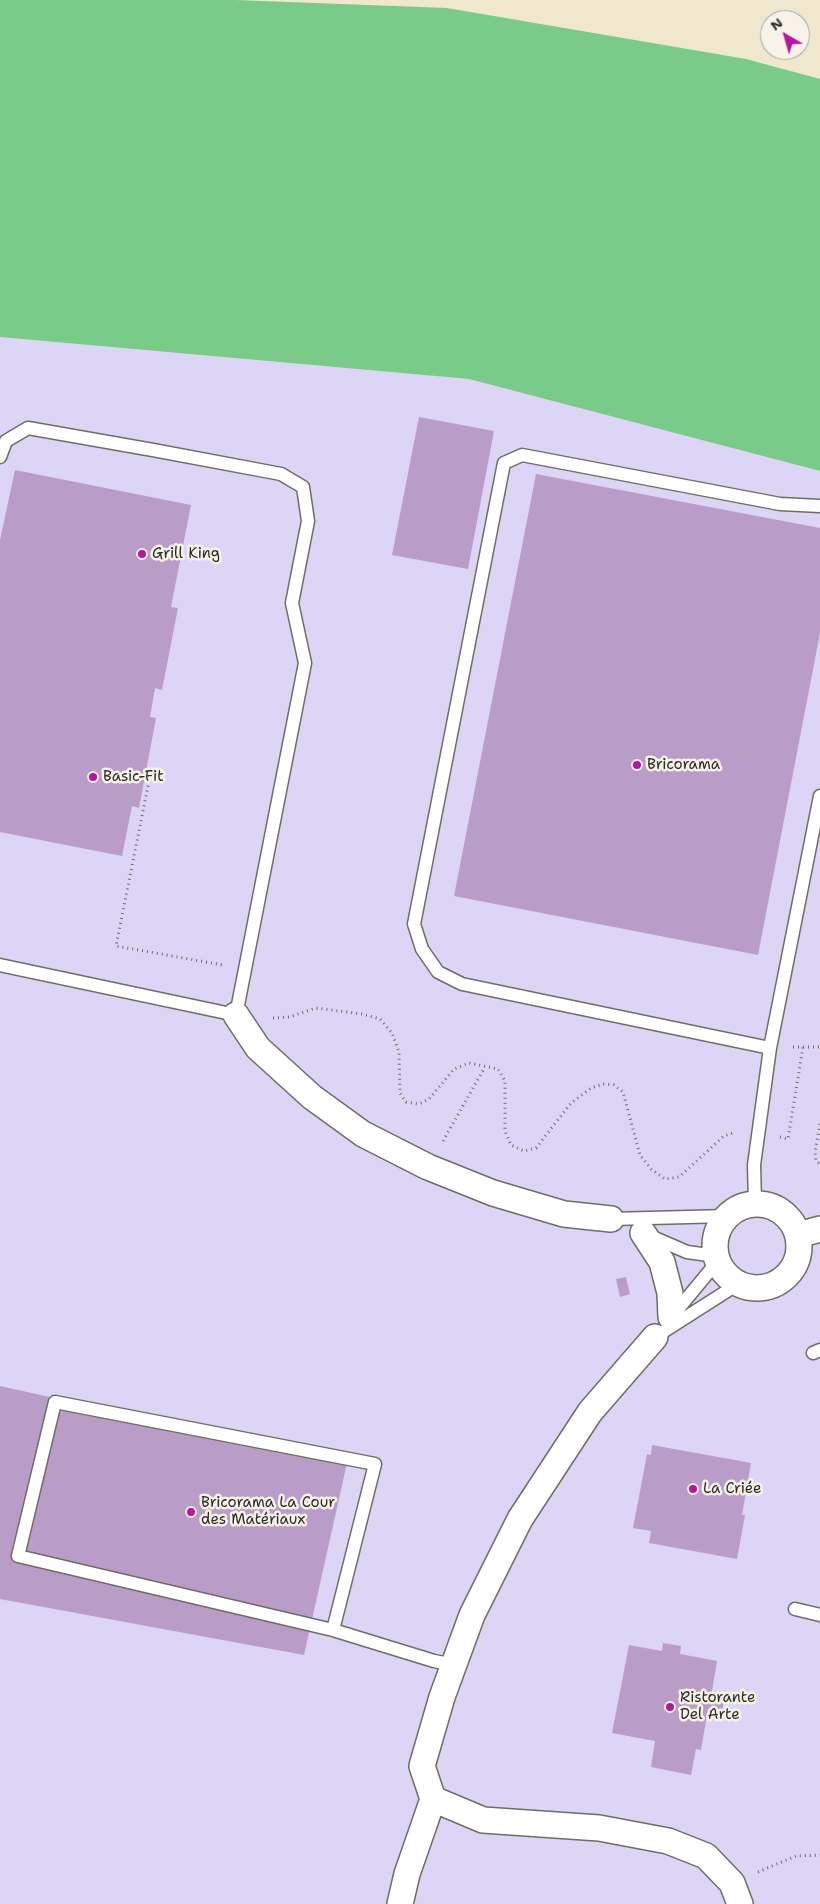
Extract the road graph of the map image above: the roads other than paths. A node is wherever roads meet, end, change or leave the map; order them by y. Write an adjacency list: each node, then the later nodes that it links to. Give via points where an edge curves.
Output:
1 (0, 458): 5 (lane, via 6,441 28,428 281,474 303,487 308,521 292,603 305,663)
2 (820, 506): 6 (lane, via 780,504 522,455 504,463 414,924 422,948 438,972 462,984)
3 (820, 796): 6 (lane)
4 (0, 965): 5 (lane)
5 (236, 1015): 9 (street, via 258,1048 312,1097 363,1134 428,1167 493,1192 564,1214)
6 (770, 1048): 7 (lane, via 754,1165)
7 (756, 1203): 8 (street, via 736,1208); 10 (street, via 774,1206)
8 (727, 1216): 9 (lane); 12 (street, via 721,1222 714,1242)
9 (611, 1219): 11 (lane)
10 (809, 1232): 13 (street, via 792,1269 780,1282 752,1288)
11 (643, 1233): 12 (lane, via 687,1252); 14 (street, via 662,1262 670,1293)
12 (717, 1259): 13 (street, via 726,1275); 14 (lane)
13 (738, 1284): 15 (lane)
14 (671, 1317): 15 (lane)
15 (655, 1338): 19 (street, via 590,1412 520,1520 472,1615)
16 (795, 1609): 17 (lane)
17 (820, 1615)
18 (333, 1630): 18 (lane, via 18,1556 55,1402 375,1464); 19 (lane)
19 (454, 1665): 20 (street, via 422,1766)
20 (433, 1799): 21 (street, via 483,1820 599,1828 668,1841 706,1856); 22 (street)
21 (736, 1893)
22 (400, 1904)

